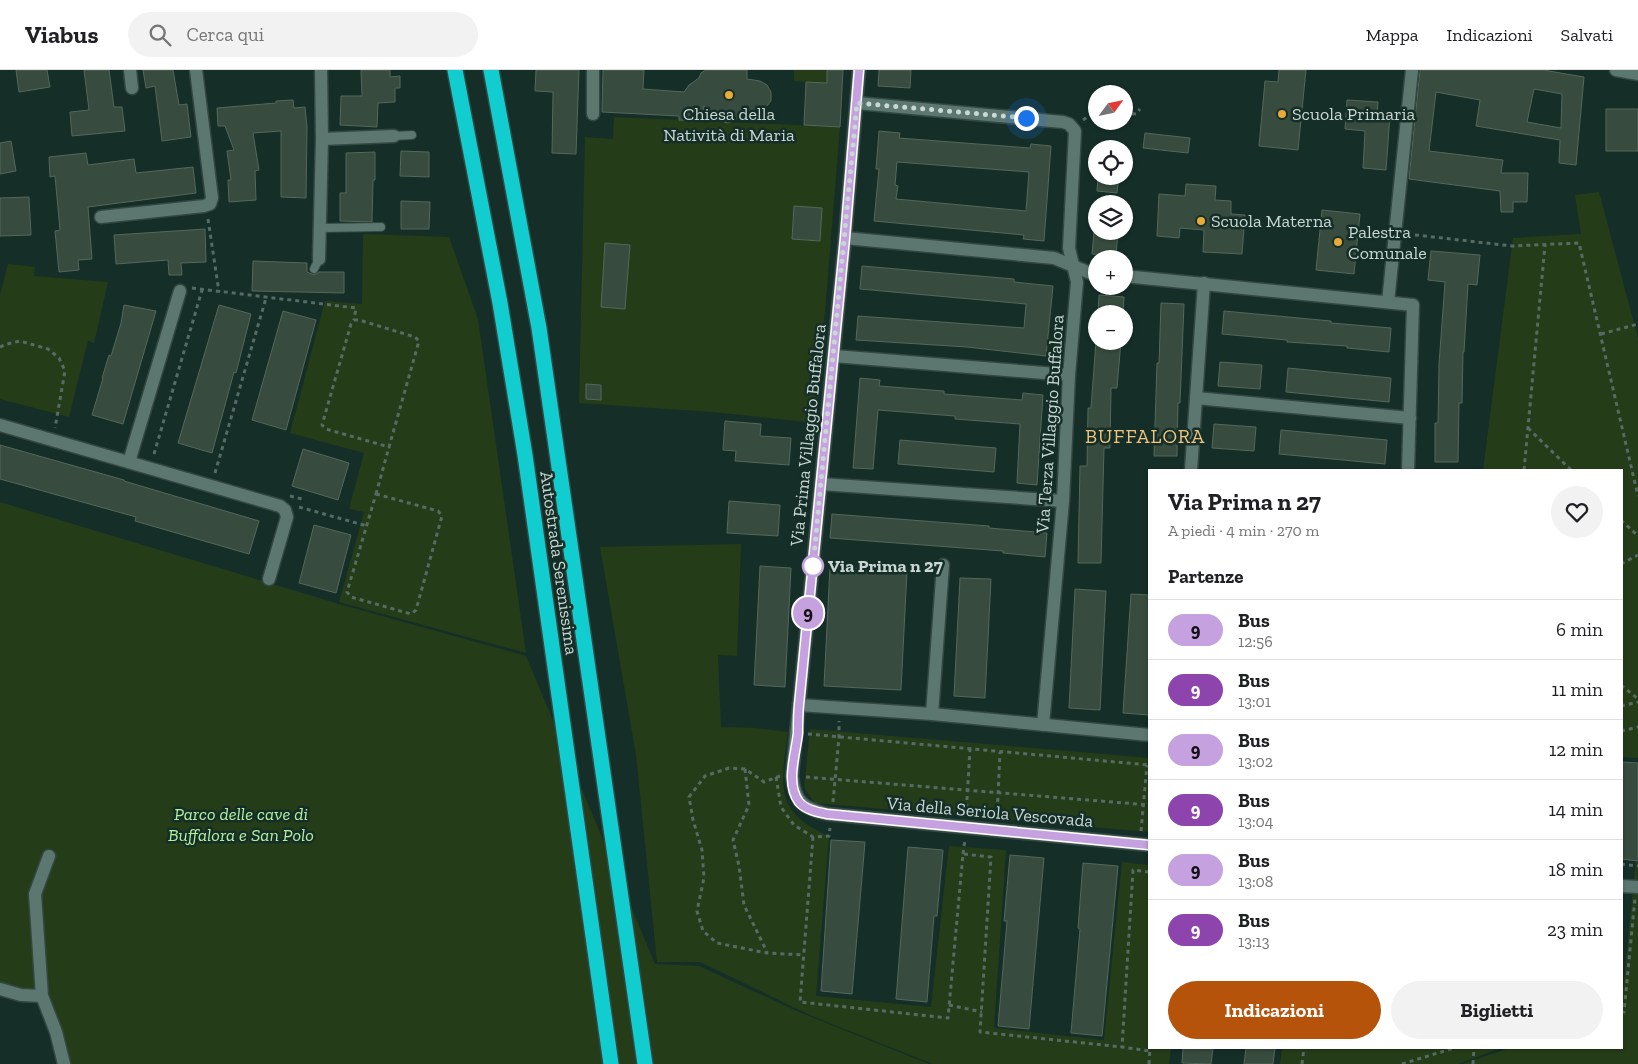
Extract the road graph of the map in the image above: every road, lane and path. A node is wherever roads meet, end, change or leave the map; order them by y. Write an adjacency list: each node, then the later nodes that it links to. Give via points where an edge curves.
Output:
1 (130, 70): 11 (street)
2 (196, 70): 19 (street, via 212,198)
3 (321, 70): 18 (street)
4 (455, 70): 115 (highway, Autostrada Serenissima, via 500,302 525,455)
5 (491, 70): 116 (highway, Autostrada Serenissima, via 539,328)
6 (593, 70): 14 (street)
7 (859, 70): 12 (street, Via Prima Villaggio Buffalora)
8 (1412, 70): 23 (street)
9 (1616, 70): 10 (street)
10 (1638, 74)
11 (132, 88)
12 (857, 103): 24 (street, Via Prima Villaggio Buffalora); 27 (street, Via Terza Villaggio Buffalora, via 1064,122 1073,126 1076,136 1069,248)
13 (1140, 109): 15 (path)
14 (593, 114)
15 (1133, 114)
16 (412, 135): 17 (lane)
17 (394, 136): 18 (street)
18 (322, 138): 22 (street)
19 (208, 206): 20 (street); 33 (path)
20 (101, 217)
21 (381, 227): 22 (lane)
22 (320, 228): 26 (street)
23 (1395, 233): 25 (path, via 1512,246); 35 (street)
24 (845, 238): 27 (street, via 1054,258); 40 (street, Via Prima Villaggio Buffalora)
25 (1545, 245): 38 (path, via 1580,243); 45 (path)
26 (316, 264)
27 (1073, 265): 28 (street); 41 (street, Via Terza Villaggio Buffalora, via 1077,282)
28 (1088, 272)
29 (1133, 277): 30 (street)
30 (1204, 283): 35 (street); 42 (street)
31 (184, 289): 32 (path); 49 (street)
32 (202, 290): 33 (path); 48 (path)
33 (219, 292): 34 (path)
34 (266, 298): 36 (path, via 356,308); 55 (path)
35 (1388, 302): 43 (street, via 1412,305)
36 (354, 320): 47 (path, via 416,337 419,341); 47 (path, via 322,425 326,429)
37 (1638, 324): 38 (path)
38 (1601, 334): 57 (path)
39 (0, 347): 46 (path, via 20,341 48,349 58,358 65,371)
40 (834, 356): 41 (street); 54 (street, Via Prima Villaggio Buffalora)
41 (1069, 375): 58 (street, Via Terza Villaggio Buffalora)
42 (1196, 398): 43 (street); 50 (street)
43 (1410, 418): 51 (street)
44 (0, 425): 46 (street)
45 (1527, 427): 52 (path); 53 (path)
46 (53, 440): 49 (street)
47 (389, 447): 56 (path)
48 (154, 454)
49 (129, 462): 55 (street)
50 (1191, 469)
51 (1408, 469)
52 (1524, 469)
53 (1570, 469)
54 (821, 484): 58 (street); 69 (street, Via Prima Villaggio Buffalora)
55 (211, 486): 66 (street, via 285,510 288,517)
56 (376, 494): 61 (path); 61 (path, via 438,511 442,516 413,613 348,594)
57 (1638, 496)
58 (1063, 501): 73 (street, Via Terza Villaggio Buffalora)
59 (299, 507): 61 (path)
60 (1623, 522): 62 (path)
61 (367, 526)
62 (1638, 536)
63 (1638, 555): 64 (path)
64 (1623, 563)
65 (943, 566): 72 (street)
66 (269, 579)
67 (1623, 687): 68 (path)
68 (1638, 701): 70 (path)
69 (799, 705): 71 (street); 76 (street, Via Prima Villaggio Buffalora)
70 (1623, 705)
71 (839, 708): 72 (street); 78 (path)
72 (932, 714): 73 (street)
73 (1043, 725): 77 (street)
74 (1638, 727): 75 (path)
75 (1623, 731)
76 (798, 733): 78 (path); 83 (street, Via Prima Villaggio Buffalora)
77 (1148, 735)
78 (839, 737): 79 (path); 85 (path)
79 (970, 749): 80 (path); 86 (path)
80 (1000, 752): 81 (path); 87 (path)
81 (1148, 765): 88 (path)
82 (745, 769): 84 (path, via 764,782); 101 (path, via 749,805 733,840 744,905); 101 (path, via 730,768 705,776 689,797 702,850 704,878 697,911 703,931 717,943)
83 (792, 776): 84 (path); 85 (path); 89 (street, Via Prima Villaggio Buffalora, via 799,802 809,810)
84 (776, 777): 92 (path, via 781,807 794,825)
85 (835, 779): 86 (path); 89 (path)
86 (968, 790): 87 (path)
87 (999, 793): 88 (path); 90 (path)
88 (1146, 805): 91 (path)
89 (830, 814): 92 (path, via 829,836); 93 (street, Via della Seriola Vescovada)
90 (997, 819)
91 (1141, 832)
92 (813, 836): 102 (path)
93 (1148, 845)
94 (48, 856): 104 (street, via 35,894)
95 (1623, 864): 96 (path)
96 (1638, 867): 98 (path)
97 (1148, 872): 108 (path, via 1133,870)
98 (1638, 873)
99 (1623, 886): 100 (street)
100 (1637, 887): 107 (path)
101 (767, 953): 102 (path)
102 (804, 955): 105 (path, via 800,1002 948,1018)
103 (0, 989): 104 (street)
104 (42, 996): 114 (street)
105 (949, 1004): 106 (path); 106 (path, via 963,854 991,857)
106 (982, 1012): 108 (path, via 980,1032)
107 (1623, 1012)
108 (1122, 1047): 109 (path)
109 (1148, 1049)
110 (1150, 1049): 117 (path)
111 (1304, 1049): 118 (path)
112 (1451, 1049): 119 (path)
113 (1474, 1049): 120 (path)
114 (64, 1064)
115 (611, 1064)
116 (645, 1064)
117 (1149, 1064)
118 (1302, 1064)
119 (1402, 1064)
120 (1472, 1064)

